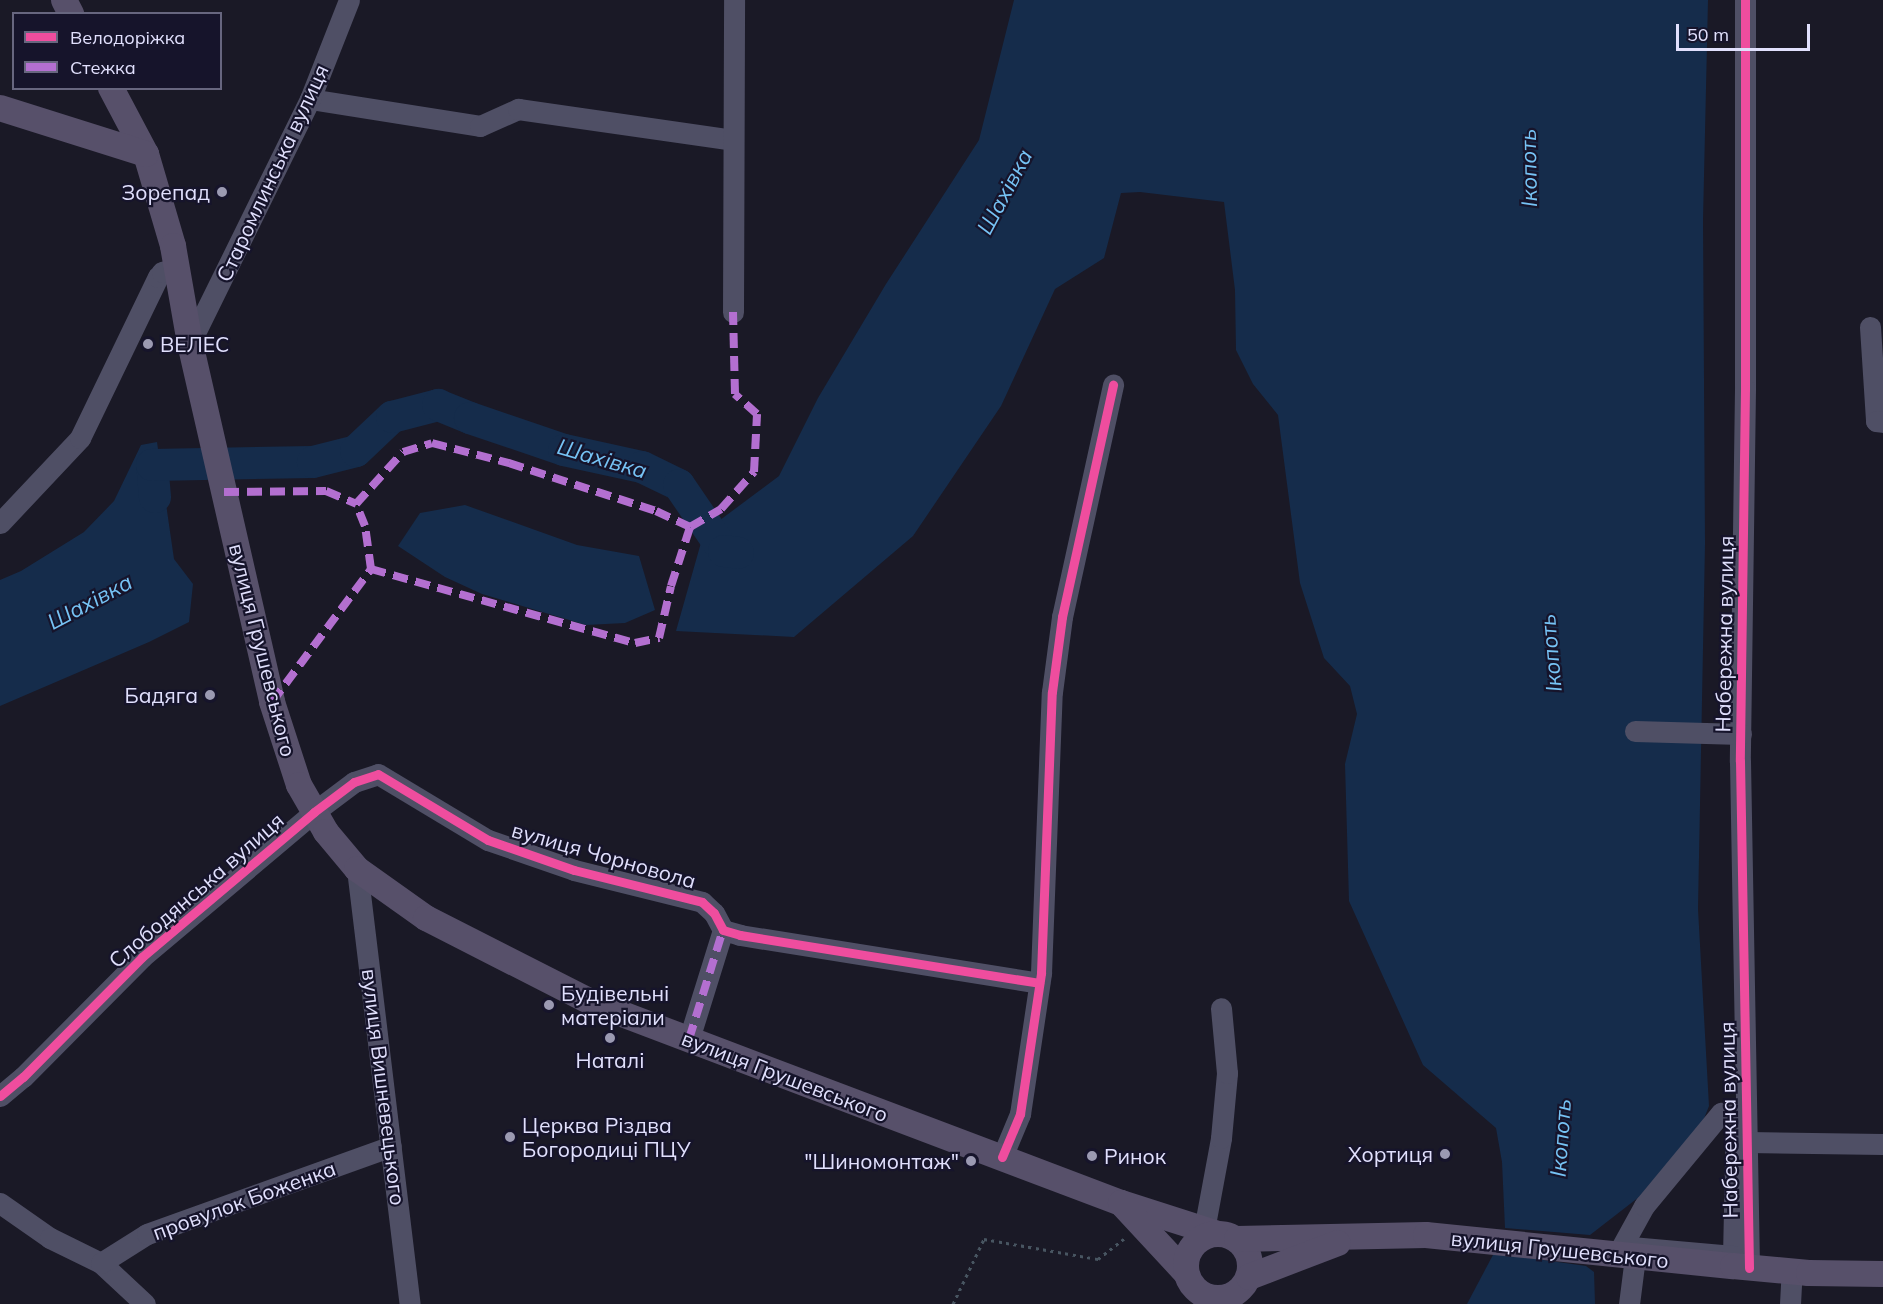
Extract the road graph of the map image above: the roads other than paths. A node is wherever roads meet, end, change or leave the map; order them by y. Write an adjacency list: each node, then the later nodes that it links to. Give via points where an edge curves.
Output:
1 (349, 0): 5 (street, Старомлинська вулиця)
2 (734, 0): 7 (street)
3 (1744, 0): 17 (street, Набережна вулиця)
4 (112, 90): 8 (main road, вулиця Грушевського)
5 (310, 99): 7 (street, via 480,126 519,109); 12 (street, Старомлинська вулиця)
6 (0, 108): 8 (main road)
7 (733, 140): 10 (street)
8 (147, 154): 9 (main road, вулиця Грушевського)
9 (177, 268): 12 (main road, вулиця Грушевського); 15 (street, via 158,277 80,438)
10 (733, 312)
11 (1870, 327): 14 (street, via 1876,421)
12 (190, 344): 18 (main road, вулиця Грушевського, via 272,702 299,785)
13 (1113, 385): 21 (street, via 1068,588 1052,692)
14 (1883, 422)
15 (0, 523)
16 (1635, 731): 17 (street)
17 (1741, 734): 26 (street, Набережна вулиця)
18 (314, 812): 19 (main road, вулиця Грушевського); 20 (street, вулиця Чорновола, via 354,783 378,774 488,840 574,870 702,902); 24 (street, Слободянська вулиця, via 142,957)
19 (357, 869): 23 (main road, вулиця Грушевського, via 426,918 508,961 593,1003); 28 (street, вулиця Вишневецького)
20 (723, 930): 21 (street); 23 (street)
21 (1040, 983): 29 (street, via 1020,1113)
22 (1221, 1008): 32 (street, via 1227,1073)
23 (689, 1039): 29 (main road, вулиця Грушевського)
24 (0, 1096)
25 (1736, 1114): 25 (street, via 1721,1113 1644,1206 1622,1246 1733,1256)
26 (1747, 1142): 27 (street); 36 (street, Набережна вулиця)
27 (1883, 1144)
28 (391, 1146): 35 (street, провулок Боженка, via 147,1234); 42 (street, вулиця Вишневецького)
29 (1002, 1157): 31 (main road, вулиця Грушевського)
30 (0, 1203): 35 (street, via 50,1238)
31 (1121, 1203): 32 (main road, вулиця Грушевського); 39 (main road)
32 (1219, 1234): 33 (main road, вулиця Грушевського); 39 (main road, via 1196,1242 1186,1262); 40 (main road, via 1249,1256)
33 (1358, 1235): 34 (main road, вулиця Грушевського, via 1426,1235); 40 (main road)
34 (1629, 1256): 36 (main road, вулиця Грушевського); 43 (street)
35 (101, 1263): 41 (street)
36 (1749, 1268): 37 (main road, вулиця Грушевського)
37 (1792, 1271): 38 (main road, вулиця Грушевського); 44 (street)
38 (1883, 1274)
39 (1188, 1287): 40 (main road, via 1216,1299)
40 (1238, 1292)
41 (145, 1304)
42 (410, 1304)
43 (1629, 1304)
44 (1790, 1304)

